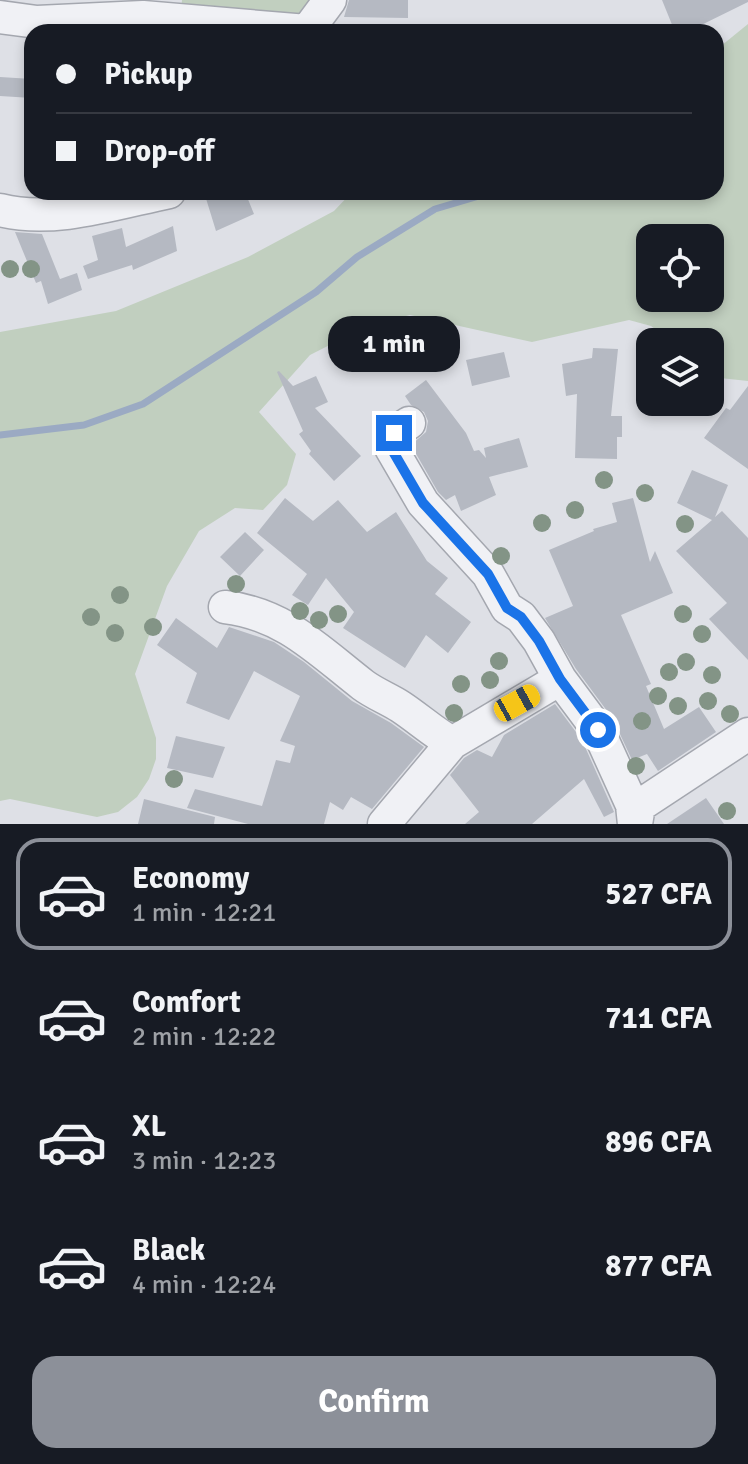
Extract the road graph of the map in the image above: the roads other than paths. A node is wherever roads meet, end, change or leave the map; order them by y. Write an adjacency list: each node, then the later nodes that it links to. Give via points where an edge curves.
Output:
1 (330, 0): 4 (street)
2 (0, 17): 3 (street, via 37,22 143,17)
3 (225, 24)
4 (312, 24)
5 (126, 200): 6 (street, via 68,211)
6 (0, 210)
7 (409, 423): 9 (street, via 394,433 391,448 423,503 488,574 507,608 539,641)
8 (225, 607): 11 (street, via 253,610 279,623)
9 (560, 679): 11 (street); 13 (street, via 598,730 632,805)
10 (748, 734): 13 (street, via 639,806)
11 (452, 743): 12 (street)
12 (384, 824)
13 (635, 824)

